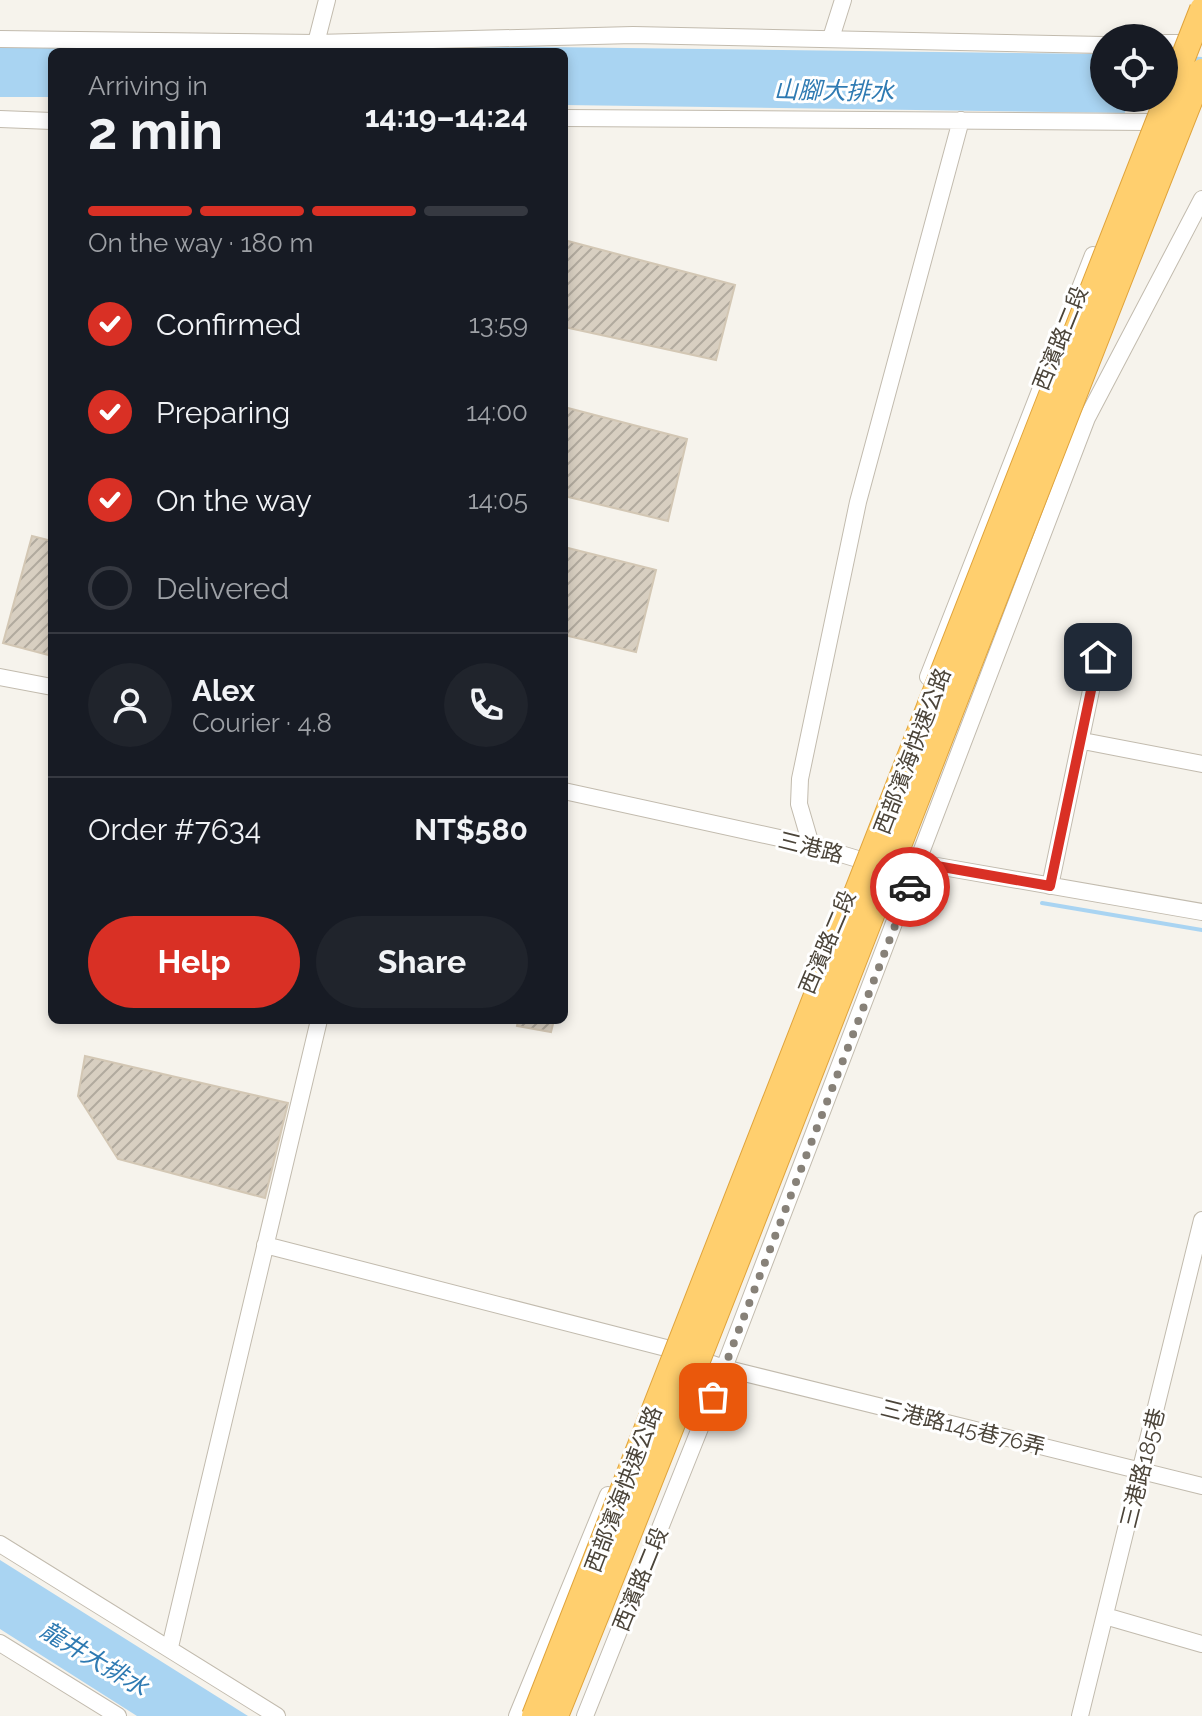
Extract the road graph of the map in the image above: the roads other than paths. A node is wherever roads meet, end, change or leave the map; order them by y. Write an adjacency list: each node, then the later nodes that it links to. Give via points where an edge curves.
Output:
1 (327, 0): 8 (street)
2 (843, 0): 6 (street)
3 (1197, 0): 5 (street)
4 (1202, 9): 44 (highway, 西部濱海快速公路, bridge)
5 (1178, 33)
6 (831, 38): 8 (street, via 633,35); 9 (street)
7 (0, 39): 8 (street)
8 (316, 43)
9 (1090, 45)
10 (1202, 71): 45 (highway, 西部濱海快速公路, bridge)
11 (1152, 112): 16 (street, 西濱路二段)
12 (568, 118): 14 (street)
13 (0, 119): 15 (street)
14 (961, 120): 16 (street); 24 (street, via 858,502 800,779 799,804)
15 (48, 121)
16 (1148, 122): 25 (street, 西濱路二段, via 979,541)
17 (1202, 199): 26 (street, 西濱路二段, via 1087,418)
18 (1098, 657): 21 (street)
19 (0, 677): 20 (street)
20 (48, 686)
21 (1083, 741): 22 (street); 27 (street)
22 (1202, 764)
23 (568, 792): 24 (street, 三港路)
24 (811, 845): 25 (street, 三港路)
25 (861, 860): 26 (street, 三港路); 32 (street, 西濱路二段)
26 (920, 863): 27 (street, 三港路); 33 (street, 西濱路二段)
27 (1050, 886): 28 (street, 三港路)
28 (1202, 912)
29 (318, 1024): 31 (street)
30 (1202, 1220): 34 (street, 三港路185巷)
31 (265, 1245): 32 (street, 三港路145巷76弄); 40 (street)
32 (666, 1348): 33 (street, 三港路145巷76弄); 43 (street, 西濱路二段)
33 (724, 1368): 34 (street, 三港路145巷76弄); 46 (street, 西濱路二段)
34 (1141, 1473): 35 (street, 三港路145巷76弄); 37 (street, 三港路185巷)
35 (1202, 1486)
36 (0, 1544): 40 (street)
37 (1105, 1616): 39 (street); 47 (street, 三港路185巷)
38 (0, 1643): 41 (street)
39 (1202, 1644)
40 (170, 1647): 42 (street)
41 (118, 1716)
42 (277, 1716)
43 (517, 1716)
44 (534, 1716)
45 (556, 1716)
46 (585, 1716)
47 (1080, 1716)

